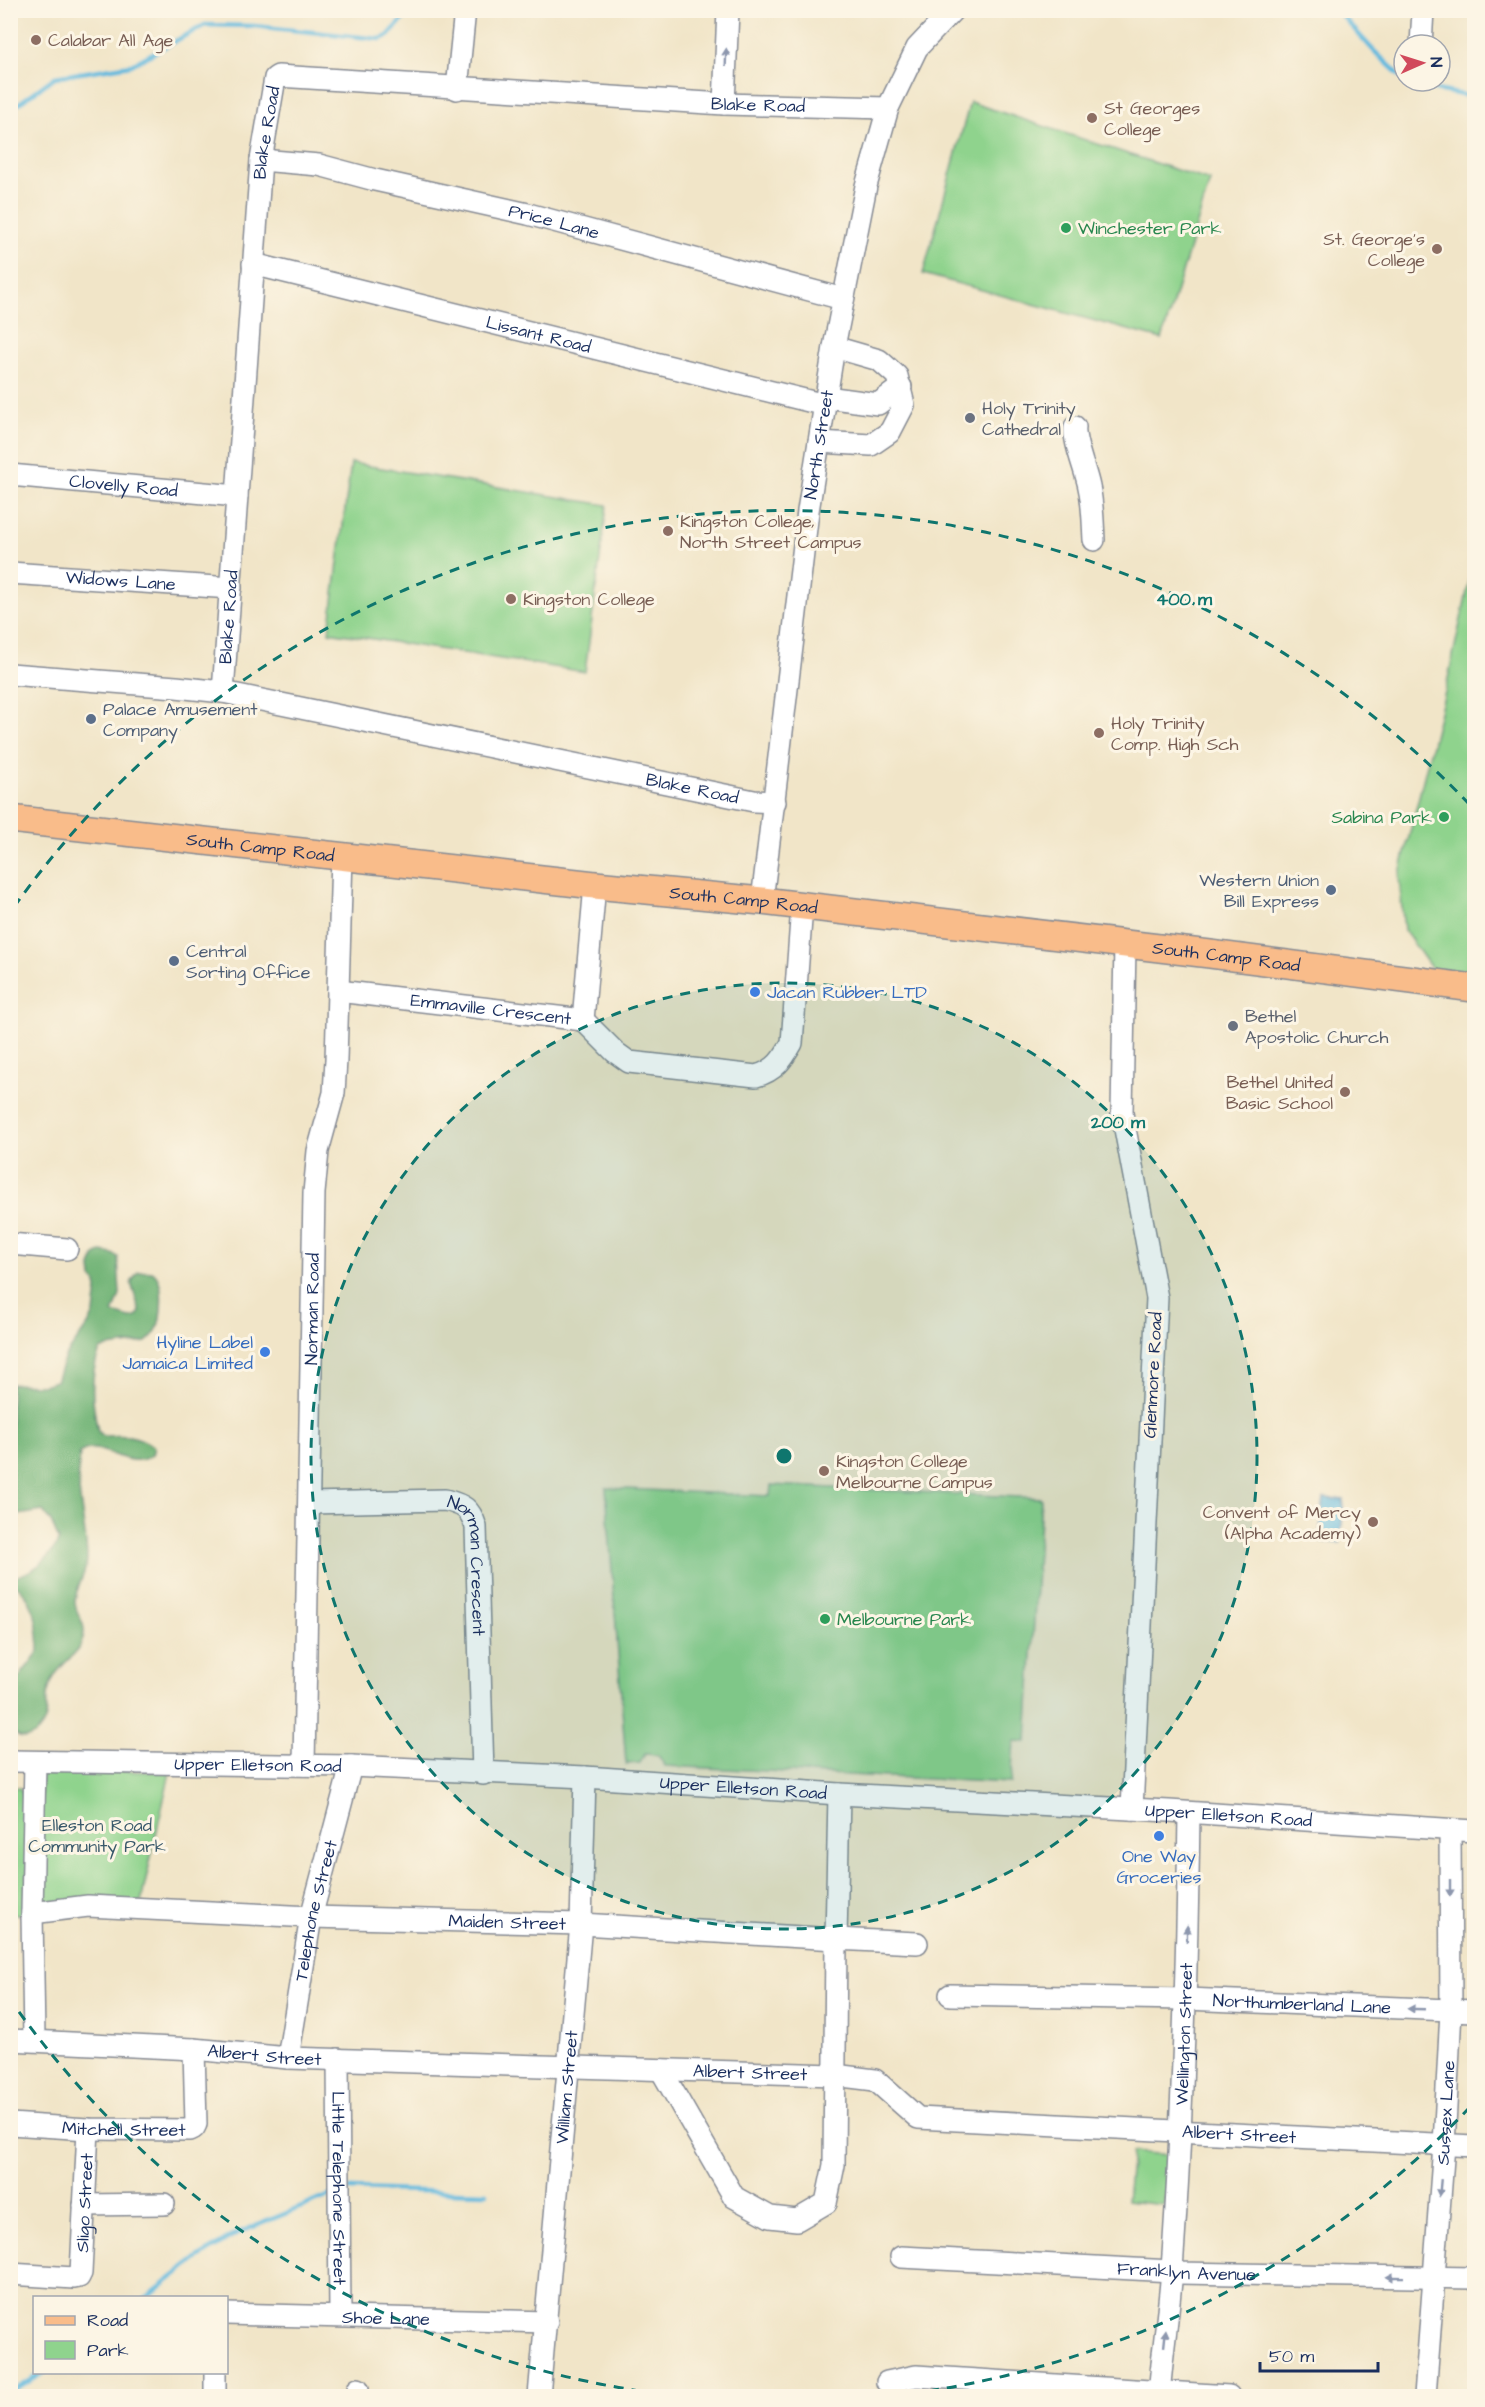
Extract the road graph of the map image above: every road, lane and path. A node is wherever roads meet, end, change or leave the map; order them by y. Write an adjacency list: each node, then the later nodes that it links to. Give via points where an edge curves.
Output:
1 (465, 10): 8 (street)
2 (728, 10): 9 (street, one-way to 2)
3 (933, 10): 7 (street)
4 (953, 10): 7 (street, North Street)
5 (1423, 10): 6 (street)
6 (1422, 33)
7 (917, 48): 10 (street, North Street)
8 (457, 89): 9 (street, Blake Road); 11 (street, Blake Road, via 278,76)
9 (724, 104): 10 (street, Blake Road)
10 (888, 108): 13 (street, North Street, via 866,186)
11 (261, 160): 12 (street, Blake Road); 13 (street, Price Lane, via 319,165 528,214)
12 (253, 264): 16 (street, Lissant Road); 22 (street, Blake Road)
13 (843, 299): 14 (street, North Street)
14 (834, 347): 15 (street, via 879,360 897,376); 16 (street, North Street)
15 (901, 387): 17 (street); 18 (street, via 904,405)
16 (826, 401): 17 (street, Lissant Road); 20 (street, North Street)
17 (878, 404): 18 (street)
18 (895, 422): 20 (street, via 890,432 871,445)
19 (1075, 427): 23 (street, via 1074,437 1090,490)
20 (819, 442): 28 (street, North Street)
21 (10, 475): 22 (street, Clovelly Road)
22 (237, 496): 25 (street, Blake Road)
23 (1094, 540)
24 (10, 573): 25 (street, Widows Lane)
25 (231, 588): 27 (street, Blake Road)
26 (10, 674): 27 (street, Blake Road)
27 (223, 692): 28 (street, Blake Road, via 754,801)
28 (775, 802): 32 (street, North Street)
29 (10, 819): 30 (main road, South Camp Road)
30 (342, 856): 31 (main road, South Camp Road); 36 (street, Norman Road)
31 (595, 885): 32 (main road, South Camp Road); 37 (street, Emmaville Crescent)
32 (762, 901): 33 (main road, South Camp Road)
33 (802, 906): 34 (main road, South Camp Road); 37 (street, via 792,1043 768,1073 756,1076 629,1062)
34 (1125, 944): 35 (main road, South Camp Road); 48 (street, Glenmore Road, via 1122,1113 1157,1298)
35 (1474, 988)
36 (338, 991): 37 (street, Emmaville Crescent); 40 (street, Norman Road, via 334,1093 318,1151 314,1193)
37 (583, 1020)
38 (10, 1245): 39 (street)
39 (67, 1250)
40 (310, 1503): 43 (street, Norman Road); 45 (street, Norman Crescent, via 445,1500 460,1504 471,1513 476,1527)
41 (10, 1761): 42 (street, Upper Elletson Road)
42 (35, 1762): 43 (street, Upper Elletson Road); 52 (street)
43 (304, 1765): 44 (street, Upper Elletson Road)
44 (351, 1766): 45 (street, Upper Elletson Road); 53 (street, Telephone Street)
45 (483, 1774): 46 (street, Upper Elletson Road)
46 (585, 1777): 47 (street, Upper Elletson Road); 54 (street, William Street)
47 (839, 1794): 48 (street, Upper Elletson Road); 55 (street)
48 (1132, 1809): 49 (street, Upper Elletson Road)
49 (1189, 1813): 50 (street, Upper Elletson Road); 58 (street, Wellington Street, one-way to 49)
50 (1450, 1830): 51 (street, Upper Elletson Road); 59 (street, Sussex Lane, one-way to 59)
51 (1474, 1831)
52 (32, 1913): 53 (street, Maiden Street, via 88,1906); 62 (street)
53 (312, 1917): 54 (street, Maiden Street); 64 (street, Telephone Street)
54 (580, 1924): 55 (street, Maiden Street); 66 (street, William Street)
55 (836, 1939): 56 (street, Maiden Street); 68 (street)
56 (917, 1943)
57 (950, 1995): 58 (street, Northumberland Lane)
58 (1186, 1999): 59 (street, Northumberland Lane, one-way to 58); 71 (street, Wellington Street)
59 (1451, 2011): 60 (street, Northumberland Lane); 72 (street, Sussex Lane)
60 (1474, 2011)
61 (10, 2040): 62 (street, Albert Street)
62 (34, 2040): 63 (street, Albert Street)
63 (194, 2049): 64 (street, Albert Street); 70 (street, Mitchell Street, via 194,2128)
64 (288, 2058): 65 (street, Albert Street)
65 (338, 2059): 66 (street, Albert Street); 82 (street, Little Telephone Street)
66 (569, 2067): 67 (street, Albert Street); 83 (street, William Street)
67 (661, 2070): 68 (street, Albert Street); 68 (street, via 734,2197 771,2217 797,2220 826,2203 834,2165)
68 (834, 2075): 71 (street, Albert Street, via 875,2080 918,2118)
69 (10, 2124): 70 (street, Mitchell Street)
70 (88, 2129): 75 (street, Sligo Street)
71 (1180, 2130): 72 (street, Albert Street); 77 (street, Wellington Street)
72 (1444, 2145): 73 (street, Albert Street); 79 (street, Sussex Lane, one-way to 79)
73 (1474, 2146)
74 (164, 2204): 75 (street)
75 (84, 2205): 78 (street, Sligo Street, via 79,2277)
76 (901, 2257): 77 (street, Franklyn Avenue)
77 (1172, 2271): 79 (street, Franklyn Avenue, one-way to 77); 86 (street, Wellington Street, one-way to 77)
78 (10, 2274)
79 (1433, 2277): 80 (street, Franklyn Avenue); 90 (street, Sussex Lane)
80 (1474, 2278)
81 (228, 2314): 82 (street, Shoe Lane)
82 (340, 2316): 83 (street, Shoe Lane)
83 (547, 2322): 88 (street, William Street)
84 (214, 2374): 87 (street)
85 (887, 2382): 86 (street, via 916,2376)
86 (1159, 2395): 89 (street)
87 (215, 2397)
88 (538, 2397)
89 (1229, 2397)
90 (1425, 2397)

